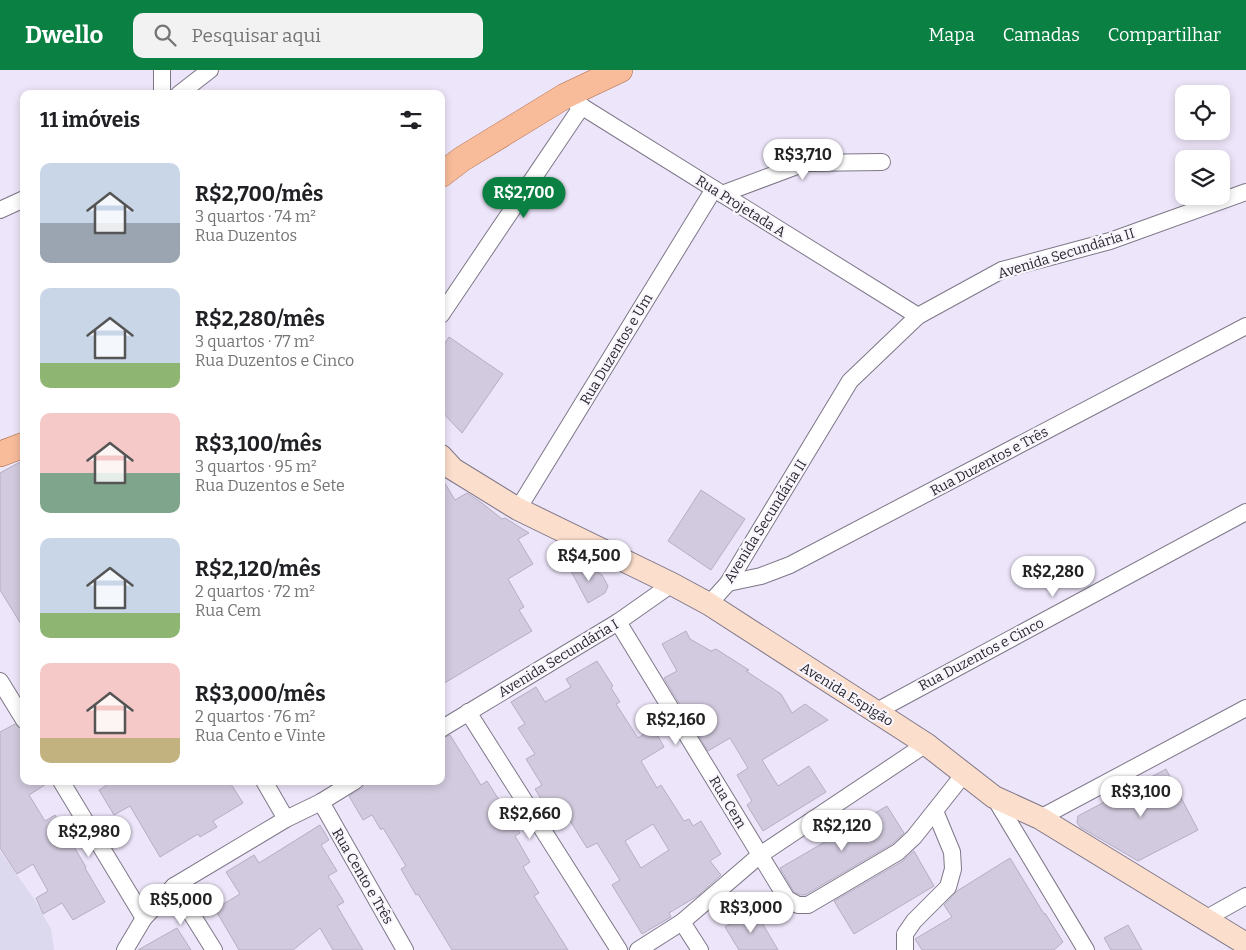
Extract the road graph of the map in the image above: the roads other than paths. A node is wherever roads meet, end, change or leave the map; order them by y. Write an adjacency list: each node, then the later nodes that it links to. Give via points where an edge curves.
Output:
1 (162, 70): 4 (street)
2 (210, 70): 5 (street)
3 (620, 70): 6 (main road)
4 (162, 90)
5 (184, 90)
6 (573, 101): 8 (main road, via 462,159); 9 (street, Rua Projetada A); 13 (street)
7 (882, 162): 9 (street, via 805,163)
8 (445, 172)
9 (718, 191): 14 (street, Rua Projetada A); 19 (street, Rua Duzentos e Um)
10 (1246, 192): 14 (street, Avenida Secundária II, via 1110,241 1002,270)
11 (20, 202): 12 (street)
12 (0, 210)
13 (445, 309)
14 (918, 316): 21 (street, Avenida Secundária II, via 850,381)
15 (1246, 326): 21 (street, Rua Duzentos e Três, via 790,566)
16 (20, 446): 17 (main road)
17 (0, 454)
18 (445, 460): 19 (street, Avenida Espigão)
19 (518, 509): 22 (street, Avenida Espigão)
20 (1246, 512): 28 (street, Rua Duzentos e Cinco)
21 (728, 583): 23 (street, Avenida Secundária II)
22 (672, 584): 23 (street, Avenida Espigão); 24 (street, Avenida Secundária I)
23 (709, 604): 28 (street, Avenida Espigão)
24 (618, 622): 27 (street, Avenida Secundária I); 41 (street, Rua Cem)
25 (0, 681): 29 (street)
26 (1246, 708): 39 (street)
27 (468, 712): 30 (street, Avenida Secundária I); 51 (street)
28 (875, 712): 31 (street, Avenida Espigão)
29 (20, 714)
30 (445, 726)
31 (926, 744): 32 (street, Avenida Espigão); 41 (street)
32 (964, 774): 36 (street, Avenida Espigão); 38 (street, Rua Cem)
33 (63, 785): 44 (street)
34 (266, 785): 40 (street)
35 (349, 785): 37 (street)
36 (994, 797): 39 (street, Avenida Espigão); 55 (street)
37 (321, 802): 40 (street); 50 (street, Rua Cento e Três)
38 (934, 811): 41 (street, Rua Cem, via 898,852 808,906 787,899); 54 (street, via 952,852 953,869 948,887 905,934)
39 (1040, 818): 45 (street, Avenida Espigão)
40 (286, 819): 42 (street)
41 (760, 855): 46 (street)
42 (174, 886): 44 (street); 49 (street)
43 (1246, 896): 45 (street)
44 (144, 918): 48 (street)
45 (1205, 918): 47 (street, Avenida Espigão)
46 (682, 922): 52 (street); 53 (street)
47 (1246, 944)
48 (126, 950)
49 (214, 950)
50 (405, 950)
51 (619, 950)
52 (638, 950)
53 (700, 950)
54 (905, 950)
55 (1086, 950)

